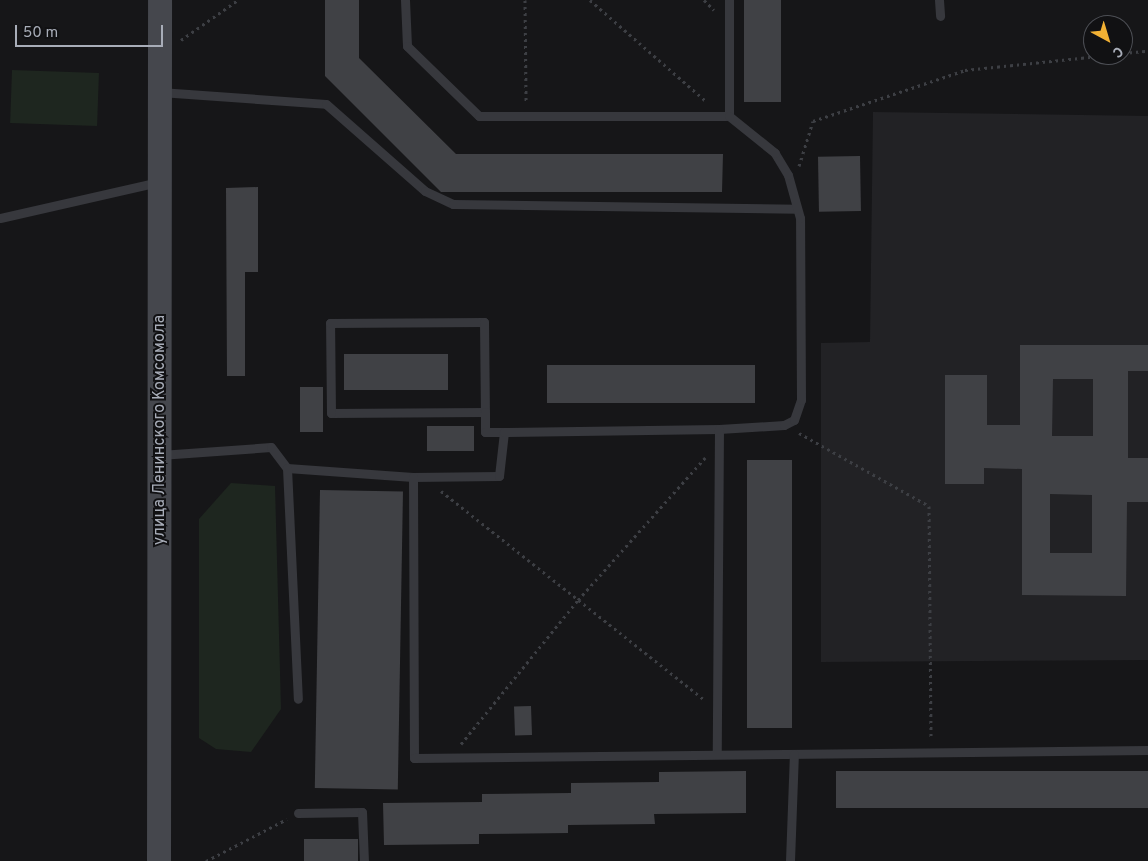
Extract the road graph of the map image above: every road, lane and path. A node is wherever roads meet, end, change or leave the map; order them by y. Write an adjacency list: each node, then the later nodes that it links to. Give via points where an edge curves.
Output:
1 (160, 0): 13 (main road, улица Ленинского Комсомола)
2 (238, 0): 9 (path)
3 (406, 0): 14 (lane, via 407,46 479,116)
4 (525, 0): 14 (path)
5 (590, 0): 15 (path, via 707,101)
6 (729, 0): 16 (lane)
7 (939, 0): 8 (lane)
8 (940, 16)
9 (177, 43)
10 (1148, 51): 11 (path)
11 (1133, 52)
12 (1083, 58): 18 (path, via 966,70 813,122)
13 (160, 92): 17 (main road, улица Ленинского Комсомола); 19 (lane, via 326,104 425,191 453,204)
14 (527, 116): 15 (lane)
15 (714, 116): 16 (lane)
16 (729, 116): 18 (lane, via 775,153)
17 (160, 181): 20 (lane); 26 (main road, улица Ленинского Комсомола)
18 (792, 188): 19 (lane)
19 (797, 209): 22 (lane, via 801,400)
20 (0, 218)
21 (485, 412): 21 (lane, via 484,322 330,323 331,413); 24 (lane, via 485,432)
22 (794, 420): 23 (lane, via 766,430); 33 (path, via 800,436 929,506)
23 (719, 429): 24 (lane); 25 (lane)
24 (504, 432): 28 (lane, via 499,476)
25 (719, 443): 29 (path); 31 (lane)
26 (159, 455): 27 (lane, via 271,447); 38 (main road, улица Ленинского Комсомола)
27 (286, 468): 28 (lane); 30 (lane)
28 (418, 477): 29 (path); 36 (lane, via 414,758)
29 (578, 600): 31 (path); 36 (path)
30 (298, 699)
31 (717, 710): 34 (lane)
32 (1148, 750): 33 (lane)
33 (931, 752): 35 (lane)
34 (717, 754): 35 (lane); 36 (lane)
35 (794, 754): 41 (lane)
36 (450, 757)
37 (298, 813): 39 (path); 40 (lane, via 362,812)
38 (159, 861)
39 (206, 861)
40 (364, 861)
41 (790, 861)

